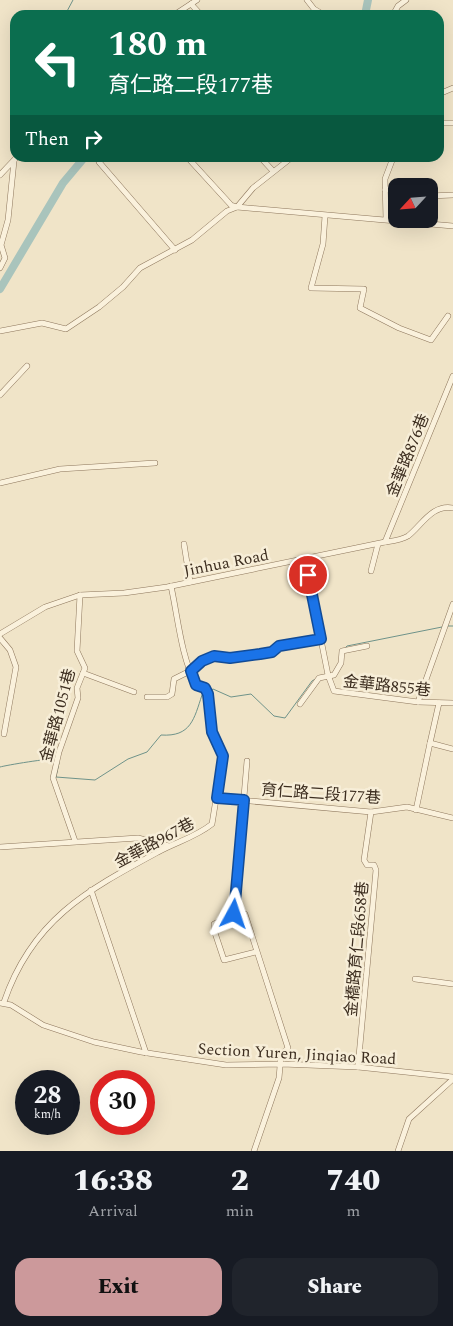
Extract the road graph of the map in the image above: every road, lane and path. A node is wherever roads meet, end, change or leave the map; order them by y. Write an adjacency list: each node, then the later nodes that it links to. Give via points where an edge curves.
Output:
1 (197, 0): 4 (street)
2 (307, 0): 7 (street)
3 (406, 0): 8 (street)
4 (192, 4): 5 (street); 6 (street)
5 (182, 10)
6 (197, 10)
7 (316, 10)
8 (396, 10)
9 (12, 162): 17 (street)
10 (15, 162): 27 (street, via 8,220 1,245 5,258)
11 (99, 162): 26 (street)
12 (192, 162): 22 (street, via 231,205)
13 (265, 162): 16 (street)
14 (286, 162): 16 (street)
15 (391, 162): 19 (street, via 384,179)
16 (273, 170): 22 (street)
17 (0, 175)
18 (388, 189): 19 (street)
19 (385, 190): 24 (street)
20 (453, 195): 21 (street)
21 (438, 196)
22 (237, 207): 23 (street); 26 (street)
23 (325, 216): 24 (street); 28 (street, via 323,244 311,288 364,289 360,308 431,340)
24 (386, 219): 25 (street)
25 (453, 226)
26 (175, 250): 29 (street, via 140,268 99,307 66,329 42,323)
27 (0, 268)
28 (448, 316)
29 (0, 331)
30 (27, 366): 32 (street)
31 (453, 376): 36 (street, 金華路876巷)
32 (0, 396)
33 (155, 463): 34 (street, via 60,469)
34 (0, 484)
35 (453, 508): 36 (street, Jinhua Road, via 428,514 409,535)
36 (385, 542): 38 (street, Jinhua Road)
37 (184, 544): 41 (street)
38 (378, 544): 39 (street, Jinhua Road); 40 (street)
39 (304, 559): 41 (street, Jinhua Road); 46 (street, 金華路855巷)
40 (371, 571)
41 (190, 582): 42 (street, Jinhua Road)
42 (171, 586): 43 (street, Jinhua Road); 48 (street, 金華路967巷)
43 (80, 595): 45 (street, Jinhua Road, via 45,607); 49 (street, 金華路1051巷, via 77,651 84,663)
44 (453, 604): 53 (street)
45 (0, 636): 57 (street, via 16,667)
46 (321, 639): 48 (street, via 279,646 272,652 260,654 230,658 214,656); 50 (street, 金華路855巷)
47 (367, 646): 50 (street, via 342,651 341,663 334,675)
48 (191, 671): 52 (street, via 174,679 172,694); 61 (street, 金華路967巷, via 196,685 205,688 208,694 212,732 223,756)
49 (83, 673): 51 (street); 66 (street, 金華路1051巷, via 53,778)
50 (327, 674): 53 (street, 金華路855巷, via 334,691); 56 (street, via 319,678)
51 (134, 692)
52 (147, 698)
53 (418, 702): 55 (street, 金華路855巷)
54 (453, 702): 55 (street, 金華路855巷)
55 (439, 703): 58 (street)
56 (300, 704)
57 (4, 734)
58 (430, 743): 59 (street); 63 (street)
59 (453, 749)
60 (247, 761): 62 (street)
61 (217, 798): 62 (street, 育仁路二段177巷); 67 (street, 金華路967巷, via 212,824 184,842)
62 (244, 800): 64 (street, 育仁路二段177巷); 71 (street, via 234,914 214,924 214,930 224,960)
63 (416, 810): 64 (street, 育仁路二段177巷); 65 (street, 育仁路二段177巷)
64 (371, 812): 77 (street, 金橋路育仁段658巷, via 364,860 376,870)
65 (453, 818)
66 (75, 841): 67 (street, via 138,838); 68 (street)
67 (169, 846): 69 (street, 金華路967巷)
68 (0, 847)
69 (91, 890): 74 (street, 金華路967巷, via 74,901 29,949); 75 (street)
70 (245, 914): 71 (street)
71 (256, 952): 76 (street, via 288,1042 288,1048 281,1055)
72 (415, 979): 73 (street)
73 (453, 984)
74 (2, 1003): 75 (street, Section Yuren, Jinqiao Road, via 43,1025 94,1042)
75 (146, 1053): 76 (street, Section Yuren, Jinqiao Road, via 226,1065)
76 (282, 1064): 77 (street, Section Yuren, Jinqiao Road); 79 (street)
77 (358, 1067): 78 (street, Section Yuren, Jinqiao Road)
78 (453, 1078): 80 (street, via 409,1118)
79 (254, 1151)
80 (398, 1151)

